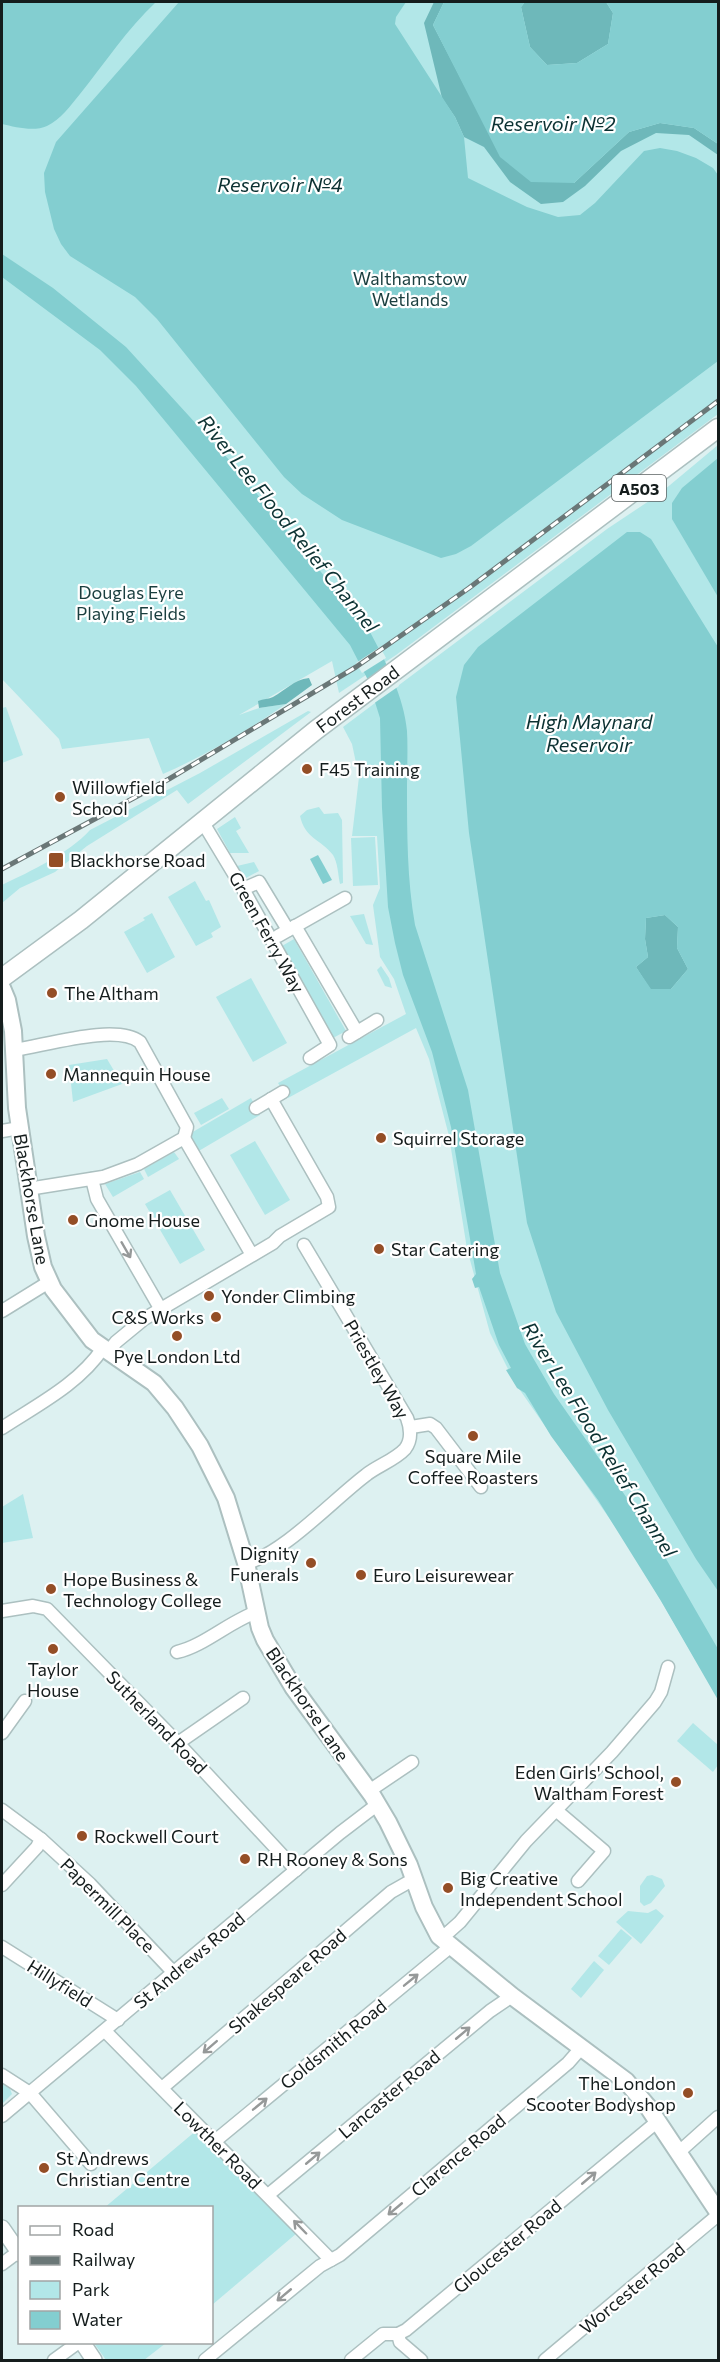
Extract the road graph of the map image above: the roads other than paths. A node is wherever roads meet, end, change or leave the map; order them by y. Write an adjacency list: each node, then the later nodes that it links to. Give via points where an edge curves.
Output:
1 (718, 429): 2 (main road, Forest Road / A503)
2 (202, 821): 3 (street, Green Ferry Way); 6 (main road, Forest Road / A503, via 81,920)
3 (243, 889): 5 (street, via 259,882); 10 (street, Green Ferry Way, via 330,1045)
4 (345, 898): 5 (street)
5 (287, 931): 8 (street, via 353,1035)
6 (2, 978)
7 (2, 988): 9 (main road, Blackhorse Lane)
8 (377, 1020)
9 (14, 1050): 14 (main road, Blackhorse Lane); 16 (street, via 104,1035 134,1038 140,1042 184,1121)
10 (310, 1058)
11 (283, 1092): 12 (street)
12 (271, 1099): 13 (street); 20 (street, via 330,1202 329,1207)
13 (256, 1108)
14 (20, 1128): 15 (street); 18 (main road, Blackhorse Lane)
15 (2, 1131)
16 (184, 1138): 17 (street, via 138,1164); 20 (street)
17 (92, 1179): 18 (street); 22 (street, one-way to 22, via 97,1199)
18 (28, 1189): 21 (main road, Blackhorse Lane, via 40,1256)
19 (304, 1245): 26 (street, Priestley Way)
20 (252, 1255): 22 (street)
21 (49, 1282): 23 (street); 24 (main road, Blackhorse Lane, via 75,1320)
22 (160, 1308): 24 (street)
23 (2, 1311)
24 (106, 1350): 25 (street, via 64,1388); 28 (main road, Blackhorse Lane, via 154,1383 186,1425 220,1485)
25 (2, 1428)
26 (411, 1428): 27 (street, via 430,1424); 28 (street, Priestley Way, via 409,1441 399,1454 361,1479 268,1556)
27 (481, 1487)
28 (246, 1563): 30 (main road, Blackhorse Lane)
29 (2, 1611): 36 (street, Sutherland Road, via 33,1606 47,1609)
30 (257, 1612): 31 (street); 38 (main road, Blackhorse Lane, via 260,1628 277,1663)
31 (177, 1652)
32 (668, 1667): 40 (street, Goldsmith Road, via 655,1702)
33 (243, 1698): 36 (street)
34 (25, 1701): 35 (street)
35 (2, 1733)
36 (178, 1743): 42 (street, Sutherland Road)
37 (412, 1762): 38 (street, St Andrews Road)
38 (373, 1797): 42 (street, St Andrews Road); 43 (main road, Blackhorse Lane, via 400,1844)
39 (2, 1810): 41 (street, Papermill Place)
40 (557, 1811): 44 (street, via 604,1851); 46 (street, Goldsmith Road, via 526,1841)
41 (41, 1839): 45 (street); 48 (street, Papermill Place, via 90,1884)
42 (296, 1870): 48 (street, St Andrews Road)
43 (414, 1879): 46 (main road, Blackhorse Lane, via 424,1907); 54 (street, Shakespeare Road, one-way to 54, via 391,1892)
44 (578, 1881)
45 (2, 1885)
46 (446, 1943): 49 (main road, Blackhorse Lane); 59 (street, Goldsmith Road, one-way to 46)
47 (2, 1947): 50 (street, Hillyfield)
48 (174, 1973): 50 (street, St Andrews Road)
49 (512, 1996): 52 (main road, Blackhorse Lane); 62 (street, Lancaster Road, one-way to 49)
50 (118, 2020): 51 (street, St Andrews Road)
51 (105, 2031): 54 (street, Lowther Road); 55 (street, St Andrews Road)
52 (582, 2047): 58 (main road, Blackhorse Lane, via 627,2080); 67 (street, Clarence Road, one-way to 67)
53 (2, 2075): 55 (street)
54 (162, 2088): 59 (street, Lowther Road)
55 (30, 2093): 56 (street, St Andrews Road); 61 (street)
56 (2, 2116)
57 (718, 2117): 60 (street)
58 (654, 2124): 60 (main road, Blackhorse Lane); 69 (street, Gloucester Road, one-way to 58)
59 (215, 2141): 62 (street, Lowther Road)
60 (679, 2152): 63 (main road, Blackhorse Lane)
61 (91, 2164)
62 (268, 2195): 67 (street, Lowther Road, one-way to 62)
63 (718, 2213): 77 (street, Worcester Road)
64 (2, 2228): 65 (street)
65 (18, 2252)
66 (18, 2254): 68 (street)
67 (331, 2260): 74 (street, Clarence Road, one-way to 74)
68 (2, 2264)
69 (398, 2334): 75 (street, Gloucester Road, via 383,2334); 76 (street, via 400,2342)
70 (79, 2344): 72 (street)
71 (81, 2344): 73 (street)
72 (54, 2361)
73 (94, 2361)
74 (205, 2361)
75 (351, 2361)
76 (421, 2361)
77 (545, 2361)

